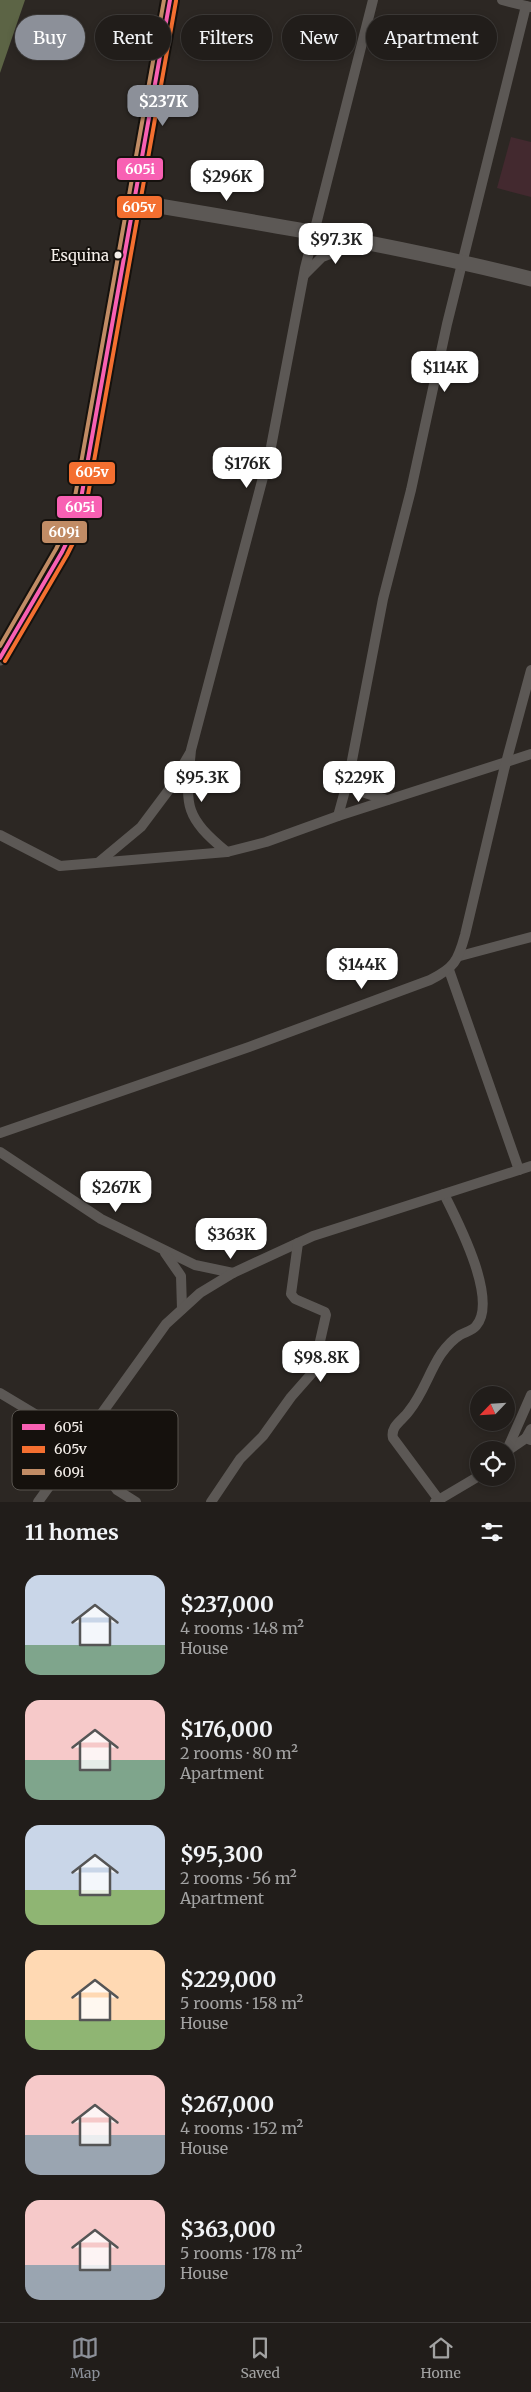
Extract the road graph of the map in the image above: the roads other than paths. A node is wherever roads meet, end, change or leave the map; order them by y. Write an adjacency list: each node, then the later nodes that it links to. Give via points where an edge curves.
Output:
1 (170, 0): 5 (street)
2 (373, 0): 6 (street)
3 (502, 0): 4 (street)
4 (528, 6): 8 (street)
5 (135, 202): 6 (street); 11 (street, via 77,520)
6 (313, 231): 7 (street); 9 (street)
7 (362, 242): 8 (street); 9 (street, via 322,257)
8 (464, 262): 10 (street); 16 (street, via 447,324 412,490 383,599)
9 (303, 276): 13 (street, via 271,447)
10 (531, 279)
11 (0, 658)
12 (531, 670): 15 (street)
13 (191, 750): 20 (street, via 188,793 192,816 204,834); 21 (street, via 141,827)
14 (531, 754): 15 (street)
15 (506, 762): 17 (street); 23 (street)
16 (349, 776): 17 (street, via 365,793); 18 (street)
17 (387, 800): 18 (street)
18 (338, 816): 20 (street, via 266,842)
19 (0, 835): 21 (street, via 60,866)
20 (227, 852): 21 (street)
21 (99, 862)
22 (531, 937): 23 (street)
23 (460, 956): 24 (street)
24 (449, 970): 25 (street, via 430,980 249,1047); 28 (street)
25 (0, 1133)
26 (0, 1152): 31 (street, via 101,1219)
27 (531, 1166): 28 (street)
28 (518, 1170): 29 (street)
29 (444, 1194): 30 (street); 44 (street, via 470,1251 483,1310 476,1326 454,1339 440,1355 410,1410 393,1428 392,1434)
30 (298, 1243): 32 (street); 47 (street, via 290,1294 326,1315 313,1372 263,1436 240,1459)
31 (161, 1249): 32 (street, via 195,1265); 33 (street, via 181,1276)
32 (233, 1272): 33 (street, via 200,1293)
33 (182, 1310): 37 (street, via 166,1324)
34 (0, 1393): 36 (street)
35 (531, 1395): 39 (street)
36 (28, 1410)
37 (103, 1410)
38 (529, 1436): 40 (street)
39 (512, 1441)
40 (515, 1446)
41 (470, 1481): 44 (street)
42 (46, 1490): 45 (street)
43 (117, 1490): 46 (street)
44 (437, 1501)
45 (38, 1502)
46 (136, 1502)
47 (211, 1502)

